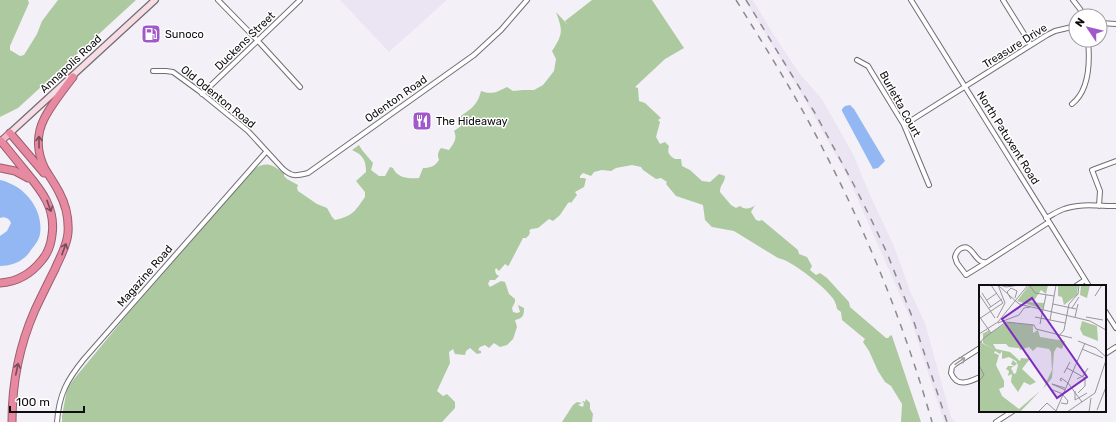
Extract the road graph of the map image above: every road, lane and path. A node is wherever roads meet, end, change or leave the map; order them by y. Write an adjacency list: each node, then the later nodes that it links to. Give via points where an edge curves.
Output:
1 (155, 0): 15 (main road, Annapolis Road)
2 (218, 0): 10 (street)
3 (300, 0): 10 (street, Duckens Street)
4 (527, 0): 23 (street, Odenton Road, via 501,30 474,55 308,173 297,176 287,173)
5 (911, 0): 17 (street, North Patuxent Road)
6 (1003, 0): 11 (street)
7 (1073, 0): 8 (street)
8 (1079, 8)
9 (1068, 28): 11 (street, Treasure Drive, via 1055,31)
10 (258, 41): 16 (street); 18 (street, Duckens Street)
11 (1031, 46): 17 (street, Treasure Drive)
12 (1088, 48): 19 (street, via 1084,88)
13 (857, 60): 20 (street, Burletta Court, via 868,66)
14 (153, 71): 18 (street, Old Odenton Road, via 173,72)
15 (73, 77): 21 (main road, Annapolis Road); 28 (highway, one-way to 15, via 42,163 38,138 44,119)
16 (300, 87)
17 (966, 87): 20 (street, Treasure Drive); 31 (street, North Patuxent Road)
18 (202, 94): 23 (street, Old Odenton Road, via 248,131)
19 (1072, 104)
20 (904, 125): 27 (street, Burletta Court)
21 (10, 133): 22 (main road, Annapolis Road); 28 (highway)
22 (0, 141): 26 (highway)
23 (266, 152): 45 (street, Magazine Road, via 74,371 60,401)
24 (1116, 162): 29 (street, via 1092,170 1100,191)
25 (0, 168): 26 (highway, via 19,172)
26 (37, 185): 34 (highway, one-way to 34, via 46,198 52,216 53,232 48,249 33,270 16,280)
27 (929, 185)
28 (59, 190): 44 (highway, one-way to 28, via 15,376 22,348 66,242 67,211)
29 (1099, 206): 30 (street); 31 (street, via 1085,205 1065,209)
30 (1116, 206)
31 (1048, 220): 32 (street); 33 (street, North Patuxent Road)
32 (987, 262): 32 (street, via 980,262 967,248 961,249 955,257 966,275)
33 (1085, 280): 35 (street); 36 (street, North Patuxent Road)
34 (0, 283)
35 (1078, 285)
36 (1088, 285)
37 (1106, 313): 38 (street)
38 (1116, 328)
39 (1116, 347): 41 (street)
40 (979, 349): 42 (street, one-way to 40, via 961,383 956,381 951,373 955,364)
41 (1106, 353)
42 (979, 377)
43 (1011, 412): 46 (street)
44 (12, 422)
45 (57, 422)
46 (996, 422)

